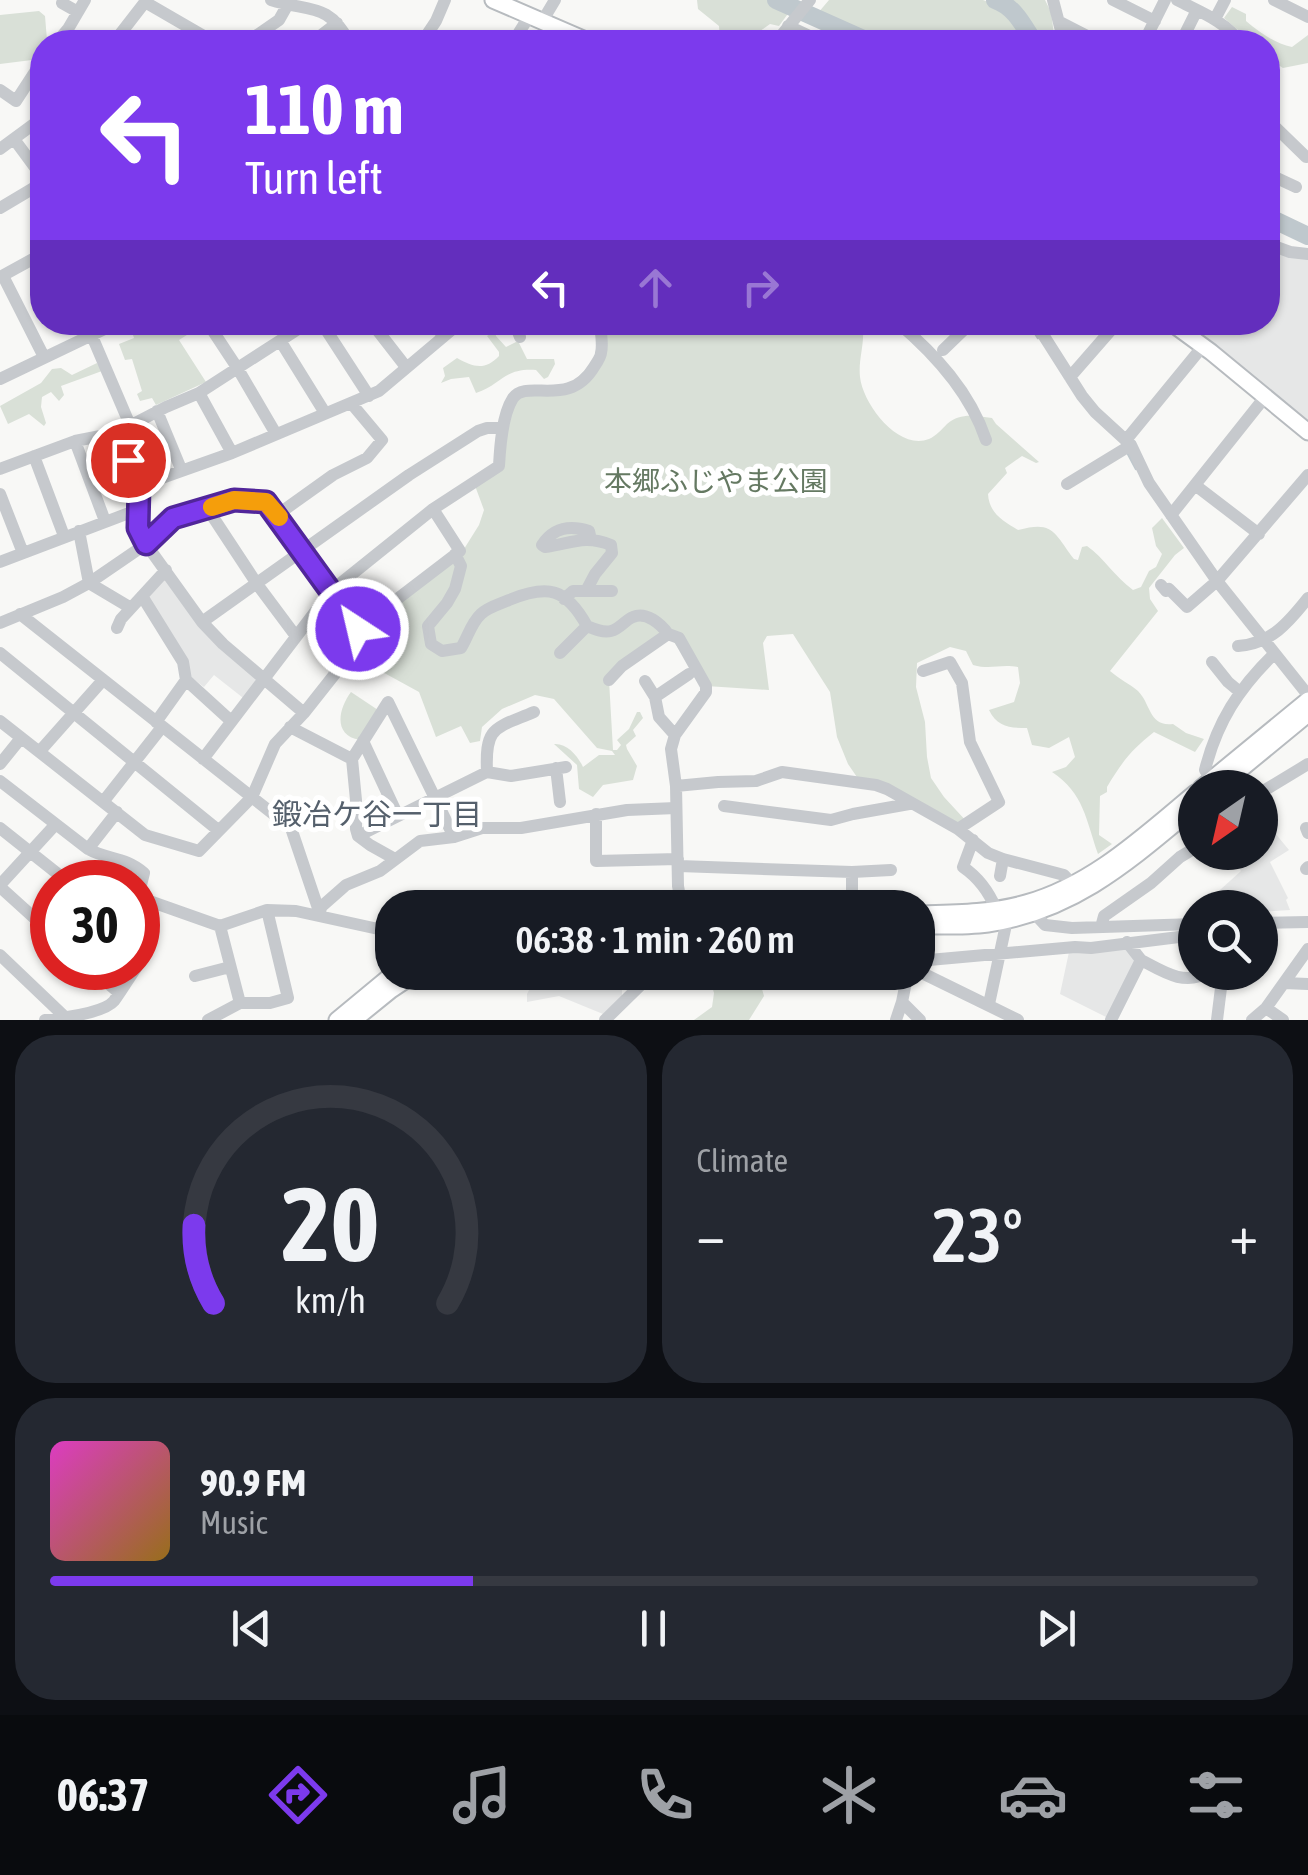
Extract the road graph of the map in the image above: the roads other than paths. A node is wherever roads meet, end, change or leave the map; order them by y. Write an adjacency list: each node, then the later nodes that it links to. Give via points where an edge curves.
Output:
1 (271, 0): 14 (street)
2 (445, 0): 27 (street)
3 (493, 0): 17 (main road)
4 (555, 0): 17 (street)
5 (1052, 0): 20 (street)
6 (1113, 0): 19 (street)
7 (1165, 0): 19 (street)
8 (1176, 0): 15 (street)
9 (1224, 0): 18 (street)
10 (1274, 0): 16 (street)
11 (809, 1): 21 (street)
12 (62, 3): 13 (street)
13 (82, 6): 22 (street)
14 (286, 8): 25 (street); 26 (street, via 320,11)
15 (1197, 10): 18 (street); 35 (street)
16 (1308, 17)
17 (536, 18): 28 (street); 29 (main road)
18 (1215, 19): 36 (street)
19 (1154, 21): 34 (street)
20 (1060, 22): 32 (street); 33 (street)
21 (790, 24): 30 (street); 31 (street)
22 (67, 30)
23 (126, 30): 24 (street, via 145,2)
24 (193, 30)
25 (261, 30)
26 (328, 30)
27 (430, 30)
28 (524, 30)
29 (563, 30)
30 (785, 30)
31 (801, 30)
32 (1062, 30)
33 (1076, 30)
34 (1150, 30)
35 (1188, 30)
36 (1230, 30)
37 (30, 80): 38 (street, via 16,101)
38 (0, 90)
39 (30, 127): 41 (street)
40 (1280, 132): 43 (street)
41 (14, 139): 42 (street); 44 (street)
42 (0, 150)
43 (1306, 157)
44 (30, 162)
45 (1280, 180): 47 (street)
46 (30, 187): 48 (street)
47 (1296, 188)
48 (1, 205)
49 (1280, 248): 50 (street)
50 (1308, 254)
51 (30, 261): 52 (street)
52 (2, 276): 53 (street)
53 (30, 329)
54 (33, 335): 73 (street)
55 (78, 335): 73 (street)
56 (92, 335): 84 (street)
57 (216, 335): 75 (street)
58 (291, 335): 70 (street)
59 (329, 335): 79 (street)
60 (381, 335): 74 (street)
61 (519, 335): 69 (street)
62 (600, 335): 85 (street, via 601,354 582,384 564,391 522,390)
63 (914, 335): 72 (street)
64 (952, 335): 72 (street)
65 (1042, 335): 77 (street)
66 (1107, 335): 77 (street)
67 (1188, 335): 71 (main road)
68 (443, 336): 74 (street)
69 (520, 338)
70 (281, 342): 75 (street); 83 (street)
71 (1203, 346): 80 (main road); 91 (street)
72 (933, 348): 90 (street)
73 (44, 356): 76 (street)
74 (406, 366): 79 (street)
75 (238, 369): 78 (street); 88 (street)
76 (0, 378)
77 (1070, 378): 91 (street)
78 (199, 393): 82 (street); 92 (street)
79 (369, 396): 81 (street)
80 (1265, 397): 86 (main road); 98 (street)
81 (351, 403): 83 (street); 104 (street, via 382,440 367,458)
82 (157, 411): 84 (street); 95 (street)
83 (325, 414): 88 (street)
84 (130, 424): 87 (street)
85 (503, 428): 103 (street, via 500,466); 112 (street, via 478,431 408,474)
86 (1308, 432)
87 (116, 433): 89 (street); 99 (street)
88 (276, 434): 92 (street)
89 (74, 440): 93 (street); 106 (street)
90 (986, 440)
91 (1124, 446): 97 (street); 105 (street)
92 (232, 453): 95 (street)
93 (34, 456): 94 (street); 109 (street)
94 (0, 469)
95 (181, 469): 99 (street)
96 (1308, 474): 108 (street)
97 (1067, 484)
98 (1195, 484): 105 (street); 108 (street)
99 (139, 486): 102 (street)
100 (0, 494): 113 (street)
101 (207, 508): 104 (street, via 234,500 266,502); 111 (street, via 173,518); 119 (street)
102 (138, 510): 106 (street); 111 (street)
103 (433, 510): 114 (street, via 460,551); 122 (street)
104 (277, 514): 112 (street)
105 (1171, 515): 117 (street)
106 (105, 521): 107 (street)
107 (79, 531): 109 (street); 118 (street)
108 (1258, 534): 117 (street)
109 (64, 536): 113 (street)
110 (591, 540): 123 (street, via 613,549)
111 (146, 544): 116 (street); 118 (street)
112 (303, 551): 119 (street); 122 (street)
113 (23, 553): 115 (street)
114 (455, 554): 126 (street, via 461,566 454,588 428,626 436,649 461,648 478,616 519,596 544,589); 133 (street)
115 (0, 562)
116 (166, 570): 124 (street); 129 (street)
117 (1217, 581): 120 (street, via 1186,607); 136 (street)
118 (89, 584): 127 (street); 128 (street)
119 (257, 584): 129 (street); 135 (street)
120 (1161, 585)
121 (612, 590): 123 (street)
122 (331, 591): 133 (street); 135 (street)
123 (586, 591): 126 (street)
124 (142, 596): 127 (street); 146 (street, via 183,662)
125 (1308, 598): 136 (street, via 1285,626)
126 (564, 599): 131 (street)
127 (131, 608): 132 (street)
128 (20, 614): 130 (street); 145 (street)
129 (202, 622): 144 (street)
130 (0, 623)
131 (587, 626): 134 (street, via 610,632 645,616); 138 (street)
132 (117, 628)
133 (358, 629): 154 (street, via 338,670)
134 (668, 634): 147 (street); 160 (street, via 678,638 706,686)
135 (295, 636): 144 (street)
136 (1262, 640): 137 (street); 140 (street)
137 (1238, 646)
138 (560, 652)
139 (0, 653): 152 (street)
140 (1270, 657): 149 (street); 151 (street)
141 (1212, 662): 149 (street)
142 (924, 671): 190 (street, via 950,662 962,682 970,742 999,802)
143 (689, 674): 150 (street)
144 (265, 679): 154 (street); 157 (street)
145 (104, 680): 152 (street); 158 (street)
146 (186, 680): 157 (street); 158 (street)
147 (609, 680)
148 (645, 681): 150 (street)
149 (1240, 692): 169 (street, via 1220,724)
150 (655, 697): 160 (street, via 659,717)
151 (1308, 697): 170 (main road)
152 (74, 712): 163 (street); 166 (street)
153 (534, 712): 172 (street, via 495,729)
154 (304, 713): 159 (street)
155 (1308, 714): 171 (main road)
156 (0, 721): 161 (street)
157 (232, 721): 164 (street)
158 (159, 724): 164 (street); 166 (street)
159 (290, 726): 165 (street); 176 (street, via 274,744)
160 (675, 736): 175 (street)
161 (21, 738): 163 (street); 167 (street)
162 (364, 742): 165 (street); 177 (street, via 388,702); 186 (street)
163 (40, 751): 178 (street)
164 (203, 760): 176 (street)
165 (352, 760): 192 (street)
166 (134, 762): 178 (street); 191 (street)
167 (0, 764)
168 (1308, 764): 174 (street)
169 (1205, 770)
170 (1227, 770)
171 (1231, 770)
172 (486, 772): 177 (street); 179 (street, via 511,776 561,768)
173 (0, 781): 188 (street)
174 (1278, 782)
175 (676, 786): 180 (street, via 756,781 782,772 876,785); 183 (street)
176 (252, 796): 191 (street); 214 (street, via 290,828)
177 (436, 798): 186 (street); 193 (street)
178 (104, 802): 184 (street)
179 (560, 802)
180 (910, 804): 181 (street, via 831,820); 190 (street)
181 (724, 806)
182 (1178, 806): 207 (main road)
183 (676, 808): 185 (street); 202 (street)
184 (117, 812): 191 (street, via 145,835 199,852); 195 (street)
185 (596, 814): 193 (street); 202 (street, via 596,861)
186 (398, 816): 192 (street)
187 (1178, 821): 207 (main road, via 1125,865)
188 (55, 825): 195 (street); 196 (street)
189 (0, 828): 196 (street)
190 (958, 829): 194 (street)
191 (218, 830)
192 (358, 836): 197 (street)
193 (454, 837): 197 (street, via 420,841)
194 (973, 840): 198 (street); 216 (street, via 964,868)
195 (88, 849): 201 (street)
196 (30, 852): 200 (street); 206 (street)
197 (395, 859): 214 (street, via 346,886)
198 (1003, 859): 205 (street); 207 (street, via 1064,875)
199 (1178, 859): 222 (street, via 1104,916)
200 (40, 860)
201 (122, 860)
202 (678, 862): 204 (street); 208 (street)
203 (891, 870): 204 (street)
204 (852, 872): 209 (street)
205 (1000, 876)
206 (0, 886): 213 (street)
207 (1077, 889): 211 (main road)
208 (679, 890)
209 (852, 890)
210 (160, 905): 220 (street)
211 (1032, 907): 216 (main road); 222 (street, via 1045,925)
212 (267, 910): 214 (street); 220 (street); 246 (street, via 288,998)
213 (30, 914)
214 (320, 914): 224 (street)
215 (935, 914): 216 (main road)
216 (1002, 914): 221 (main road); 228 (street)
217 (1278, 922): 218 (street)
218 (1308, 922)
219 (1178, 924): 223 (street)
220 (220, 926): 232 (street)
221 (935, 926)
222 (1101, 926): 223 (street)
223 (1116, 926): 226 (street)
224 (375, 928)
225 (1178, 937): 226 (street)
226 (1122, 943): 228 (street); 231 (street)
227 (1308, 949): 236 (street)
228 (1002, 954): 230 (street); 247 (street)
229 (0, 955): 250 (street)
230 (935, 960)
231 (1141, 960): 234 (street); 259 (street)
232 (230, 967): 233 (street); 246 (street)
233 (194, 976)
234 (1178, 978)
235 (935, 979): 247 (street)
236 (1284, 983): 237 (street); 248 (street)
237 (1308, 984)
238 (375, 989): 254 (main road)
239 (116, 990): 244 (street)
240 (391, 990): 251 (main road)
241 (635, 990): 255 (street)
242 (904, 990): 245 (street)
243 (1221, 990): 260 (street)
244 (118, 992): 250 (street, via 104,1008)
245 (902, 1002): 256 (street); 257 (street)
246 (240, 1003): 253 (street)
247 (989, 1004): 249 (street)
248 (1266, 1008): 261 (street); 262 (street)
249 (998, 1016): 258 (street)
250 (66, 1017): 252 (street)
251 (360, 1018)
252 (46, 1020)
253 (208, 1020)
254 (337, 1020)
255 (604, 1020)
256 (896, 1020)
257 (920, 1020)
258 (1018, 1020)
259 (1111, 1020)
260 (1218, 1020)
261 (1252, 1020)
262 (1282, 1020)

